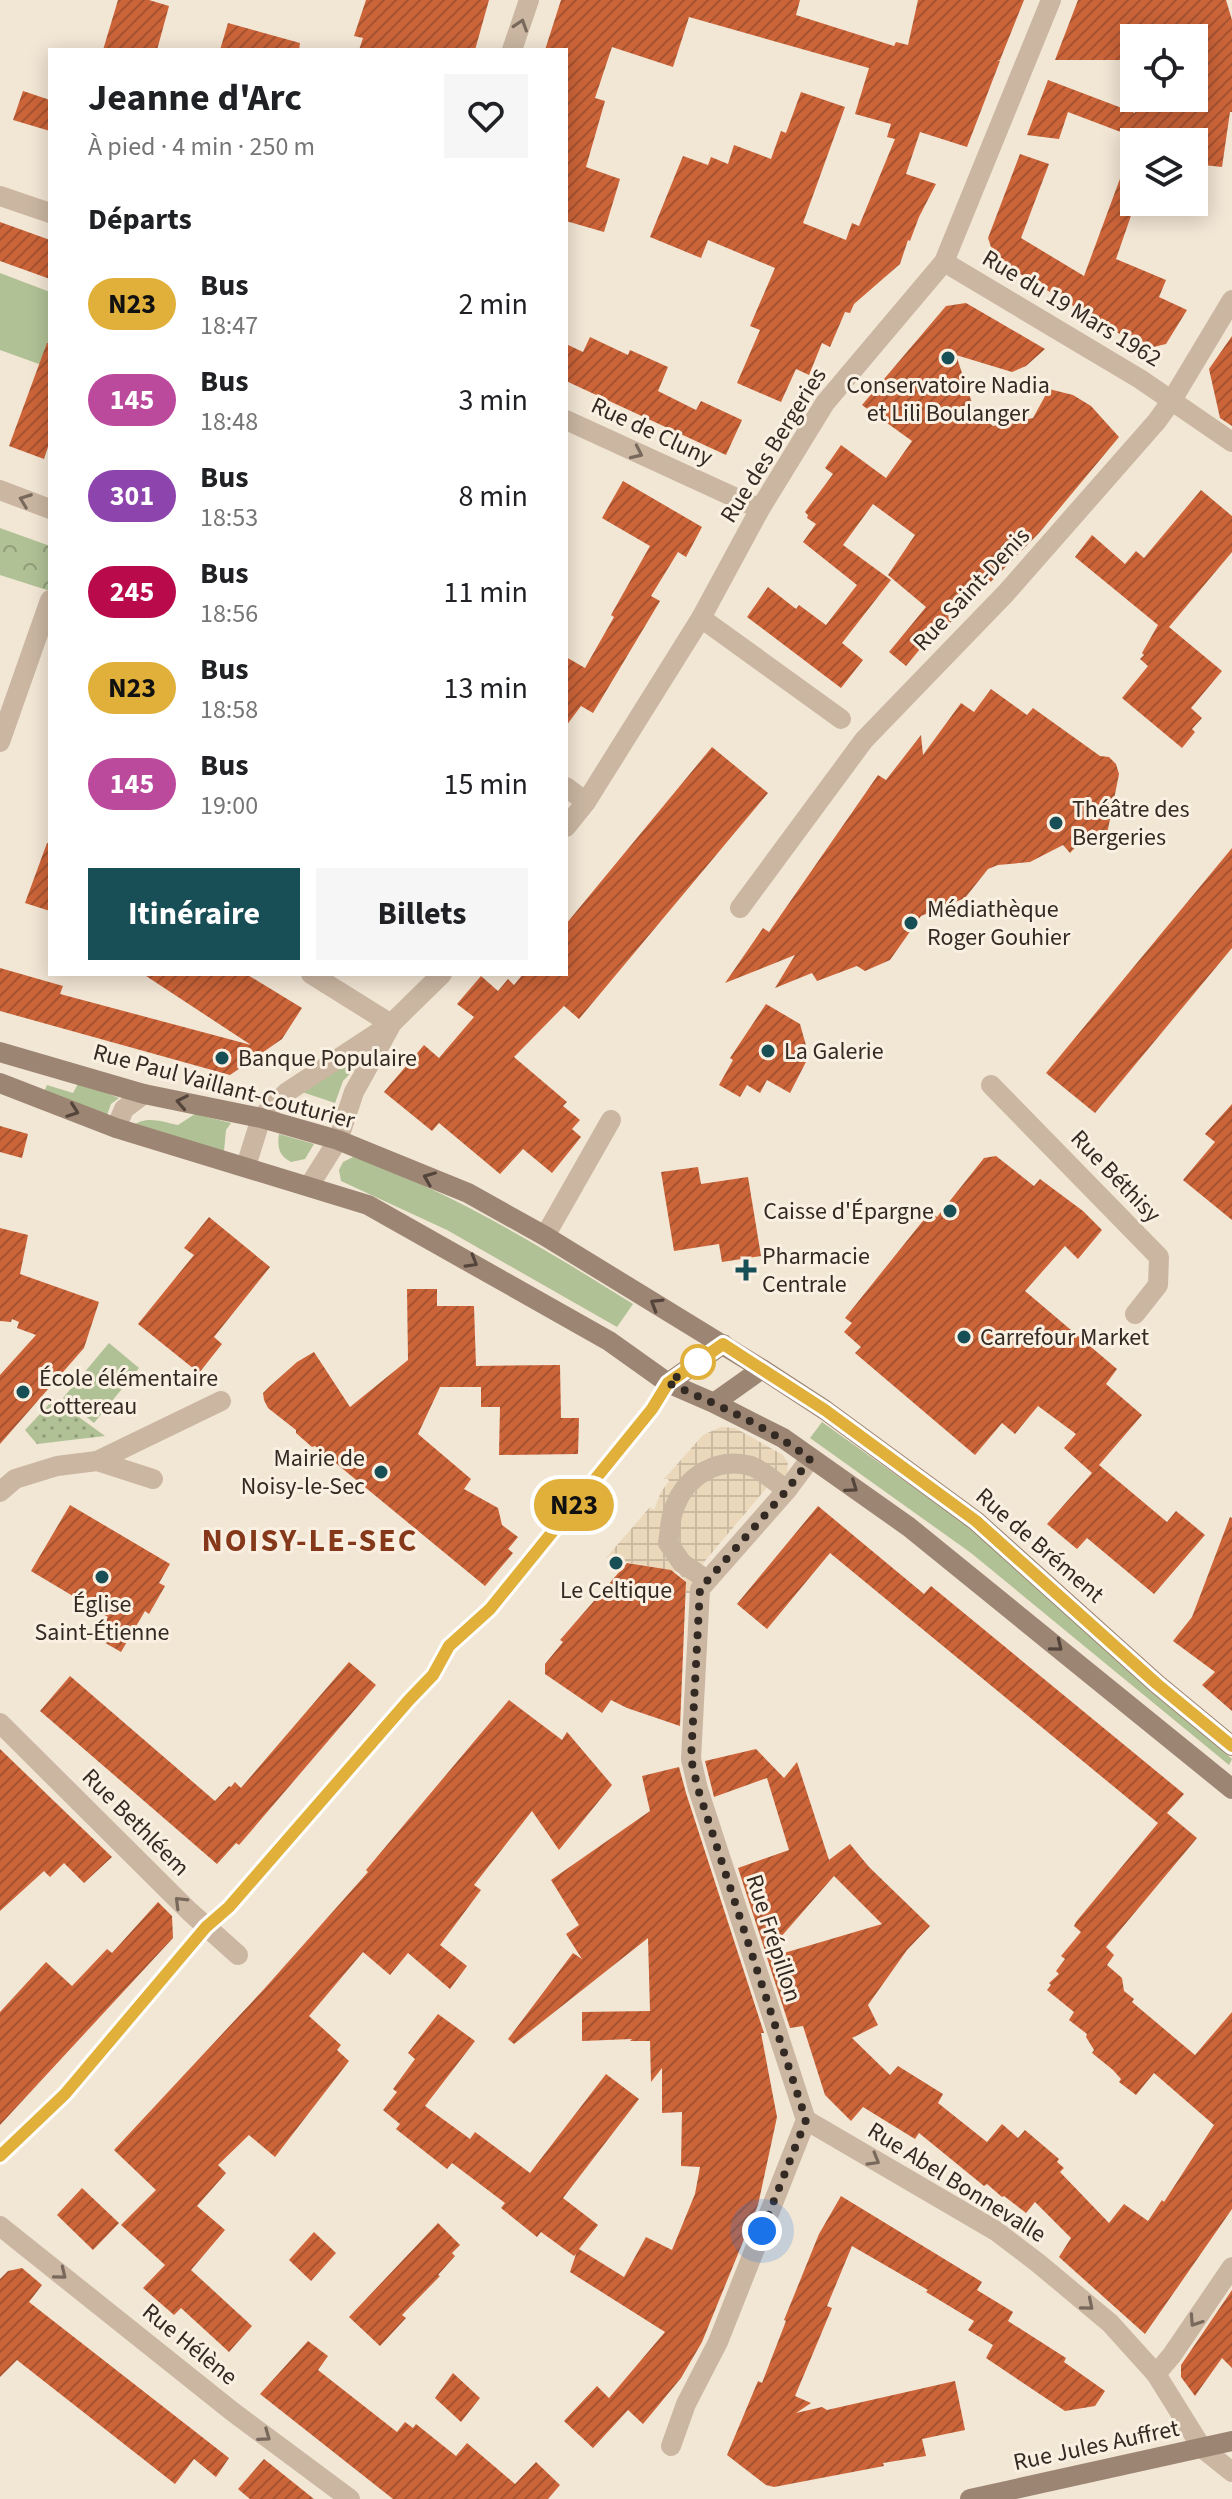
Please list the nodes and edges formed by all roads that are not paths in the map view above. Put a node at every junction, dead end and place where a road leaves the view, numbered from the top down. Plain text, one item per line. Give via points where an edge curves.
1 (529, 0) edge
2 (1051, 0) edge
3 (513, 48) edge
4 (0, 196) edge
5 (48, 212) edge
6 (944, 262) junction
7 (1232, 300) edge
8 (1172, 400) junction
9 (568, 421) edge
10 (1232, 442) edge
11 (0, 490) edge
12 (48, 508) edge
13 (760, 509) junction
14 (48, 606) edge
15 (701, 618) junction
16 (841, 719) dead end
17 (0, 742) edge
18 (568, 788) edge
19 (586, 802) junction
20 (568, 824) edge
21 (740, 908) dead end
22 (314, 976) edge
23 (440, 976) edge
24 (391, 1024) junction
25 (0, 1052) edge
26 (0, 1083) edge
27 (991, 1085) dead end
28 (144, 1094) junction
29 (261, 1118) junction
30 (611, 1120) dead end
31 (116, 1128) junction
32 (338, 1140) junction
33 (246, 1166) junction
34 (309, 1186) junction
35 (545, 1236) junction
36 (1135, 1314) dead end
37 (723, 1344) junction
38 (762, 1369) junction
39 (668, 1383) junction
40 (221, 1401) dead end
41 (714, 1403) junction
42 (810, 1459) junction
43 (97, 1461) junction
44 (153, 1479) dead end
45 (787, 1490) junction
46 (0, 1492) edge
47 (707, 1580) junction
48 (0, 1723) edge
49 (1232, 1746) edge
50 (1232, 1789) edge
51 (238, 1955) dead end
52 (806, 2120) junction
53 (0, 2226) edge
54 (1232, 2267) edge
55 (1156, 2374) junction
56 (1232, 2441) edge
57 (671, 2446) dead end
58 (1202, 2448) junction
59 (1232, 2472) edge
60 (350, 2499) edge
61 (970, 2499) edge

3 -> 1 street
2 - 6 street, Rue des Bergeries
4 - 5 street
6 - 8 street, Rue du 19 Mars 1962
6 - 13 street, Rue des Bergeries via 825,403
7 - 8 street, Rue Saint-Denis
8 - 10 street, Rue du 19 Mars 1962
8 - 21 street, Rue Saint-Denis via 1006,593 864,740
9 -> 13 street, Rue de Cluny
12 -> 11 street
13 - 15 street, Rue des Bergeries
14 - 17 street
15 - 16 street
15 - 19 street, Rue des Bergeries
18 - 19 street
19 - 20 street, Rue des Bergeries
22 - 24 street
23 - 24 street
24 - 29 street via 287,1092
24 - 32 street via 354,1092
25 - 28 main road, Rue Paul Vaillant-Couturier
26 -> 31 main road
27 - 36 street, Rue Béthisy via 1159,1257 1158,1285
29 -> 28 main road, Rue Paul Vaillant-Couturier
28 - 31 street via 124,1109
29 - 32 main road, Rue Paul Vaillant-Couturier
29 - 33 street
30 - 35 street
31 - 33 main road
32 - 34 street
35 -> 32 main road, Rue Paul Vaillant-Couturier via 468,1193
33 - 34 main road
34 -> 39 main road via 368,1205 429,1238 609,1341
37 -> 35 main road, Rue Paul Vaillant-Couturier
37 - 38 main road, Rue de Brément
37 - 39 main road
38 - 41 main road
38 - 49 main road, Rue de Brément via 976,1521
39 - 41 main road
40 - 43 street
41 - 42 main road via 783,1438
42 - 45 street, Rue Frépillon
42 -> 50 main road via 909,1527
43 - 44 street
43 - 46 street via 15,1479
45 - 47 street, Rue Frépillon
45 - 47 street via 753,1467 727,1462 705,1470 686,1486 674,1507 668,1543 682,1563
47 - 52 street, Rue Frépillon via 700,1589 691,1759
51 -> 48 street, Rue Bethléem
52 -> 55 street, Rue Abel Bonnevalle via 996,2231 1110,2323
52 - 57 street
53 -> 60 street, Rue Hélène
54 -> 55 street
55 - 58 street, Rue Abel Bonnevalle
56 - 58 main road, Rue Jules Auffret
58 - 59 street, Rue Abel Bonnevalle
58 - 61 main road, Rue Jules Auffret

